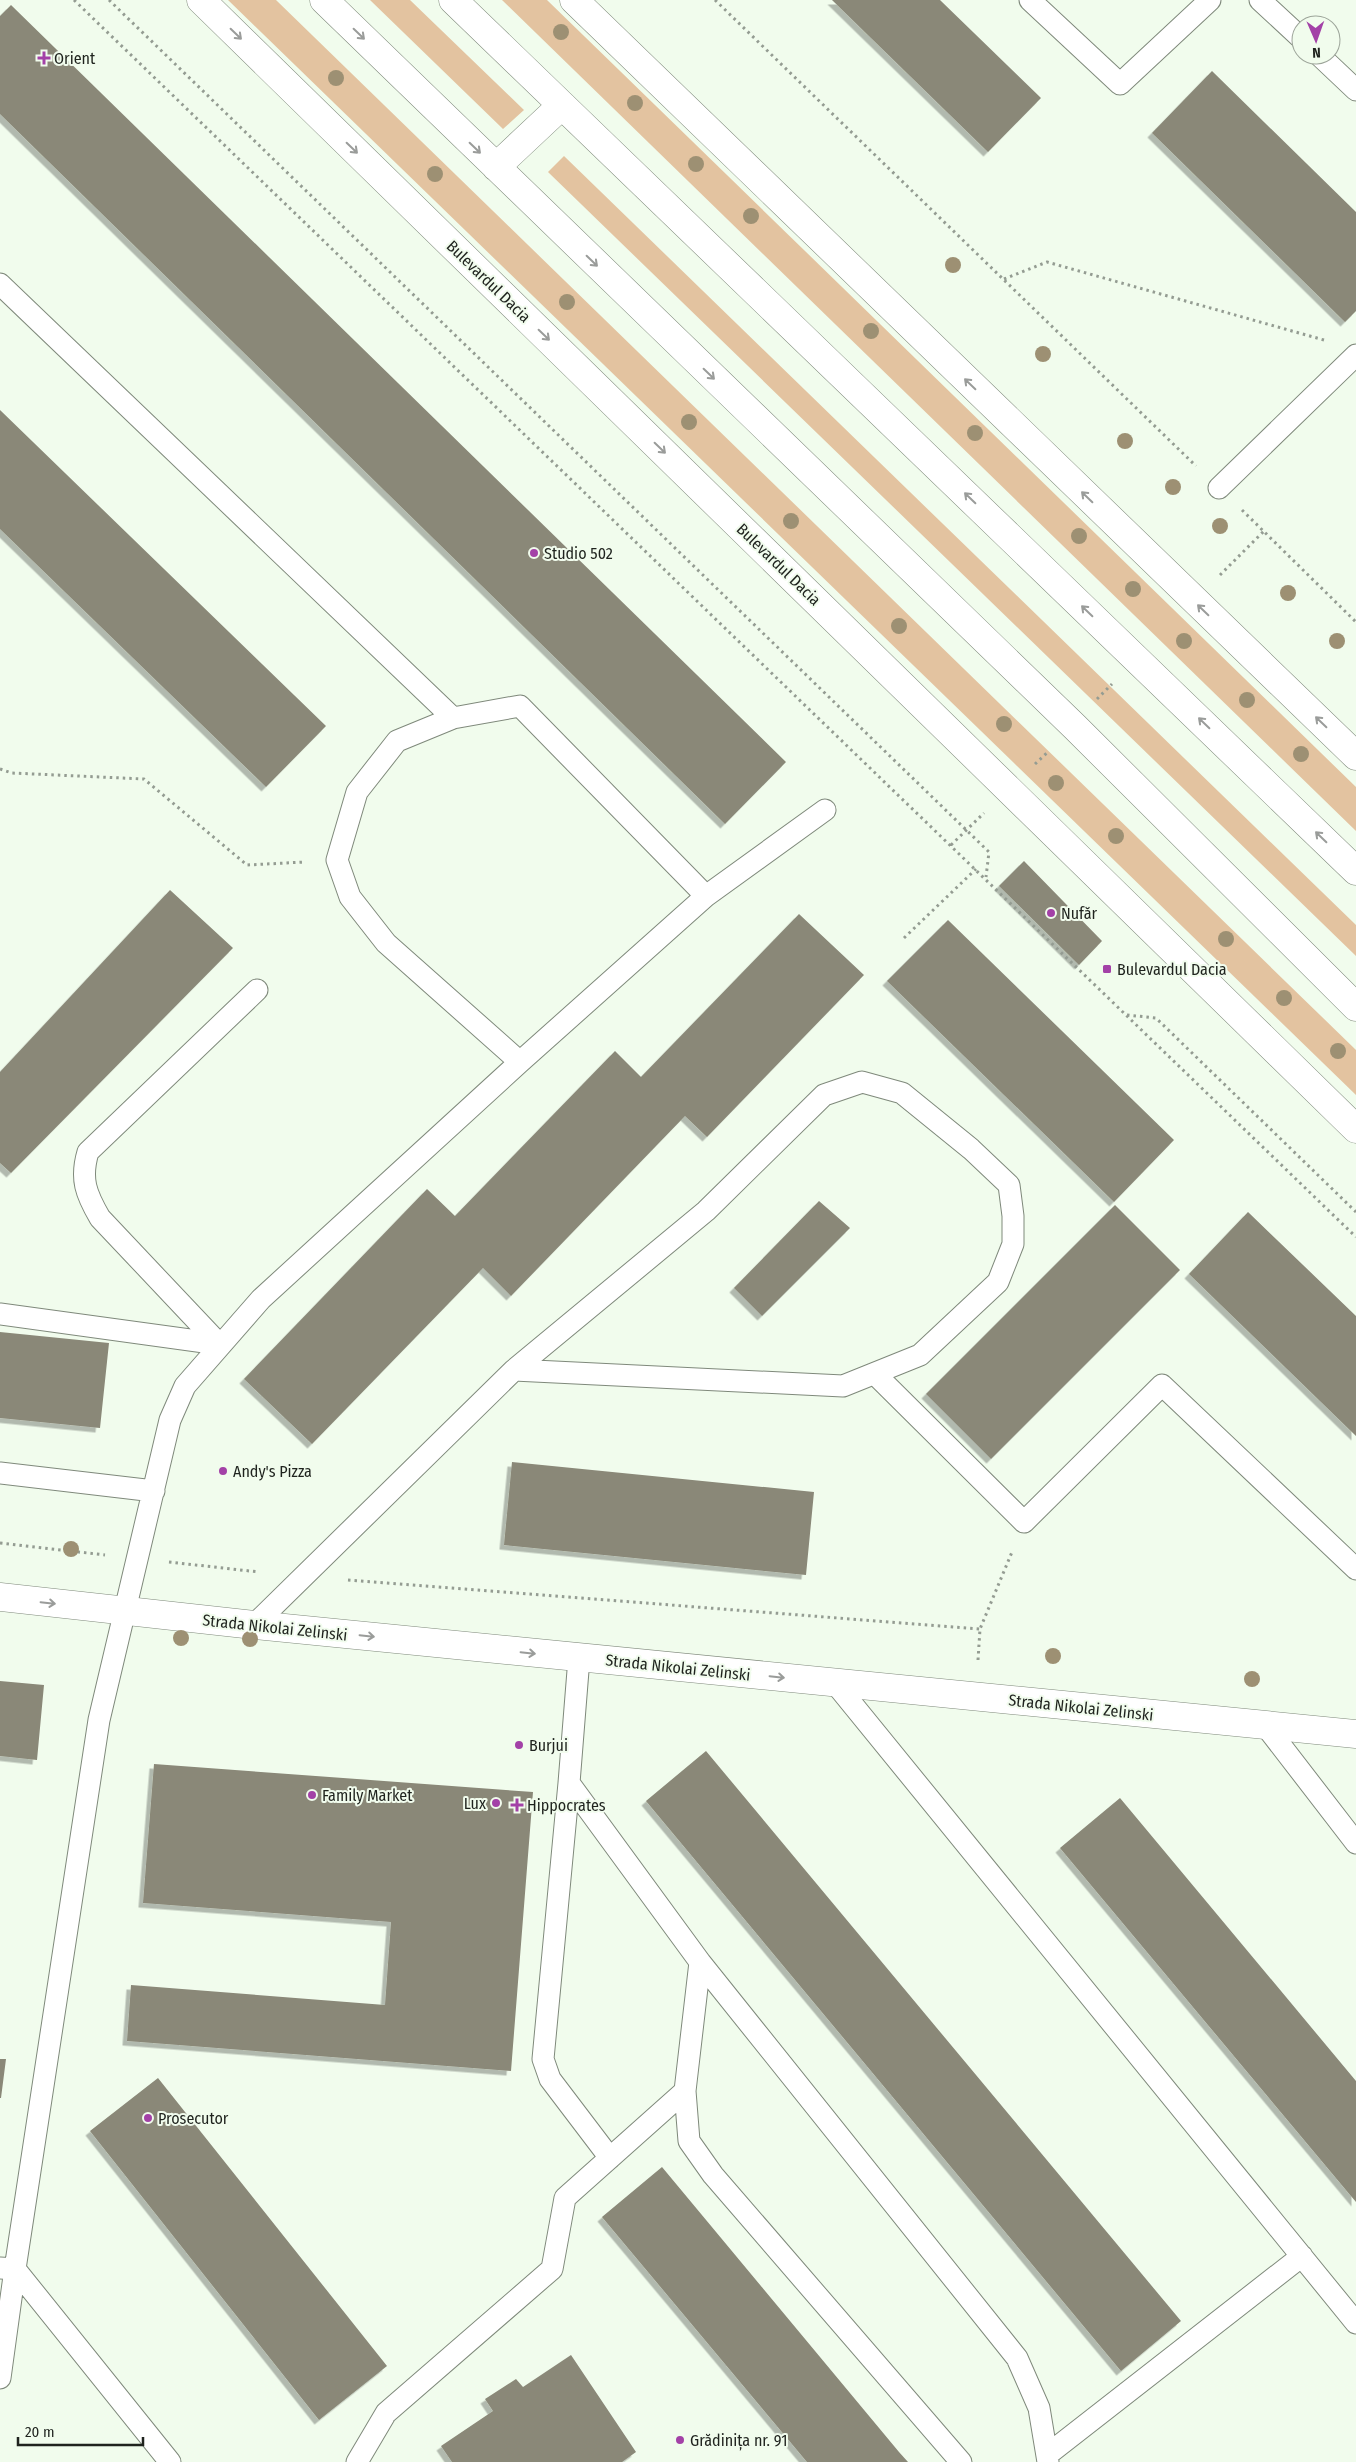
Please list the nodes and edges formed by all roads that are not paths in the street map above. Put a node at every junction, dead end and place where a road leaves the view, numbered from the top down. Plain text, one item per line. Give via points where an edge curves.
1 (201, 0) edge
2 (324, 0) edge
3 (452, 0) edge
4 (574, 0) edge
5 (1030, 0) edge
6 (1260, 0) edge
7 (1208, 1) edge
8 (1291, 29) edge
9 (1329, 65) edge
10 (1356, 90) edge
11 (561, 106) junction
12 (496, 167) junction
13 (0, 284) edge
14 (1356, 355) edge
15 (1219, 488) road end
16 (453, 718) junction
17 (1356, 756) edge
18 (825, 810) dead end
19 (1356, 870) edge
20 (706, 896) junction
21 (257, 990) dead end
22 (1356, 1007) edge
23 (520, 1062) junction
24 (1356, 1129) edge
25 (0, 1314) edge
26 (219, 1344) junction
27 (514, 1370) junction
28 (875, 1374) junction
29 (0, 1473) edge
30 (154, 1491) junction
31 (1356, 1569) edge
32 (0, 1597) edge
33 (124, 1611) junction
34 (254, 1625) junction
35 (579, 1658) junction
36 (835, 1683) junction
37 (1265, 1725) junction
38 (1356, 1734) edge
39 (569, 1783) junction
40 (1356, 1843) edge
41 (700, 1962) junction
42 (685, 2091) junction
43 (610, 2158) junction
44 (1302, 2256) junction
45 (8, 2268) edge
46 (1356, 2323) edge
47 (0, 2378) edge
48 (1047, 2459) edge
49 (170, 2462) edge
50 (357, 2462) edge
51 (961, 2462) edge

1 -> 24 main road, Bulevardul Dacia
2 -> 12 main road
3 - 11 main road
17 -> 4 main road
5 - 7 lane via 1120,84
6 - 8 lane
9 - 10 lane
11 - 12 main road
19 -> 11 main road
12 -> 22 main road via 1074,727
13 - 16 lane
14 - 15 lane
16 - 20 lane via 520,706
16 - 23 lane via 397,740 357,792 337,860 350,897 386,943
18 - 20 lane
20 - 23 lane
21 - 26 lane via 88,1152 82,1171 90,1201 100,1218
23 - 26 lane via 261,1299
25 - 26 lane
26 - 30 lane via 185,1386 170,1420
27 - 28 lane via 843,1386
27 - 28 lane via 706,1211 824,1095 862,1082 902,1094 971,1149 1009,1185 1014,1216 1013,1244 998,1282 920,1355
27 - 34 lane
28 - 31 lane via 1024,1522 1162,1384
29 - 30 lane
30 - 33 lane
32 -> 33 main road, Strada Nikolai Zelinski
33 - 34 main road, Strada Nikolai Zelinski
33 - 45 lane via 98,1720
34 -> 35 main road, Strada Nikolai Zelinski
35 -> 36 main road, Strada Nikolai Zelinski
35 - 39 lane
36 - 37 main road, Strada Nikolai Zelinski
36 - 44 lane
37 - 38 main road, Strada Nikolai Zelinski
37 - 40 lane
39 - 41 lane
39 - 43 lane via 543,2059 550,2079
41 - 42 lane
41 - 48 lane via 1017,2358 1039,2408
42 - 43 lane
42 - 51 lane via 689,2141 713,2175
43 - 50 lane via 565,2198 552,2269 386,2413
44 - 46 lane
44 - 48 lane
45 - 47 lane
45 - 49 lane

